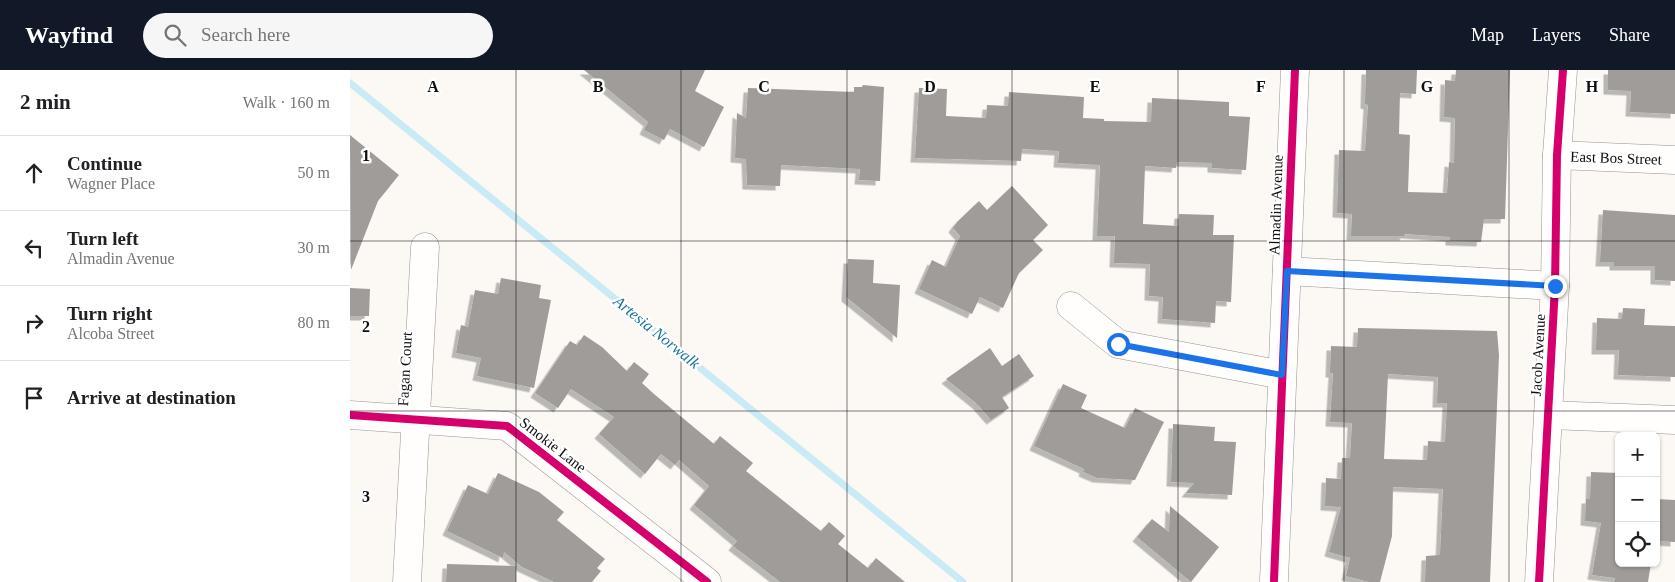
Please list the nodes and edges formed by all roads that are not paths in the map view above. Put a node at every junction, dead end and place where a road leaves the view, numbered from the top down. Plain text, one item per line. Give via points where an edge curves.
1 (1295, 70) edge
2 (1563, 70) edge
3 (1557, 155) junction
4 (1675, 160) edge
5 (425, 247) dead end
6 (1287, 271) junction
7 (1555, 286) junction
8 (1070, 306) dead end
9 (1282, 375) junction
10 (350, 415) edge
11 (1549, 415) junction
12 (417, 418) junction
13 (1675, 420) edge
14 (1274, 580) dead end
15 (407, 582) edge
16 (706, 582) edge
17 (1540, 582) edge

1 - 6 street, Almadin Avenue
2 - 3 street, Jacob Avenue
3 - 4 street, East Bos Street
3 - 7 street, Jacob Avenue
5 - 12 street, Fagan Court
6 - 7 street
6 - 9 street, Almadin Avenue
7 - 11 street, Jacob Avenue
8 - 9 street via 1118,344
9 - 14 street, Almadin Avenue
10 - 12 street, Smokie Lane
11 - 13 street
11 - 17 street, Jacob Avenue
12 - 15 street, Fagan Court
12 - 16 street, Smokie Lane via 507,426

